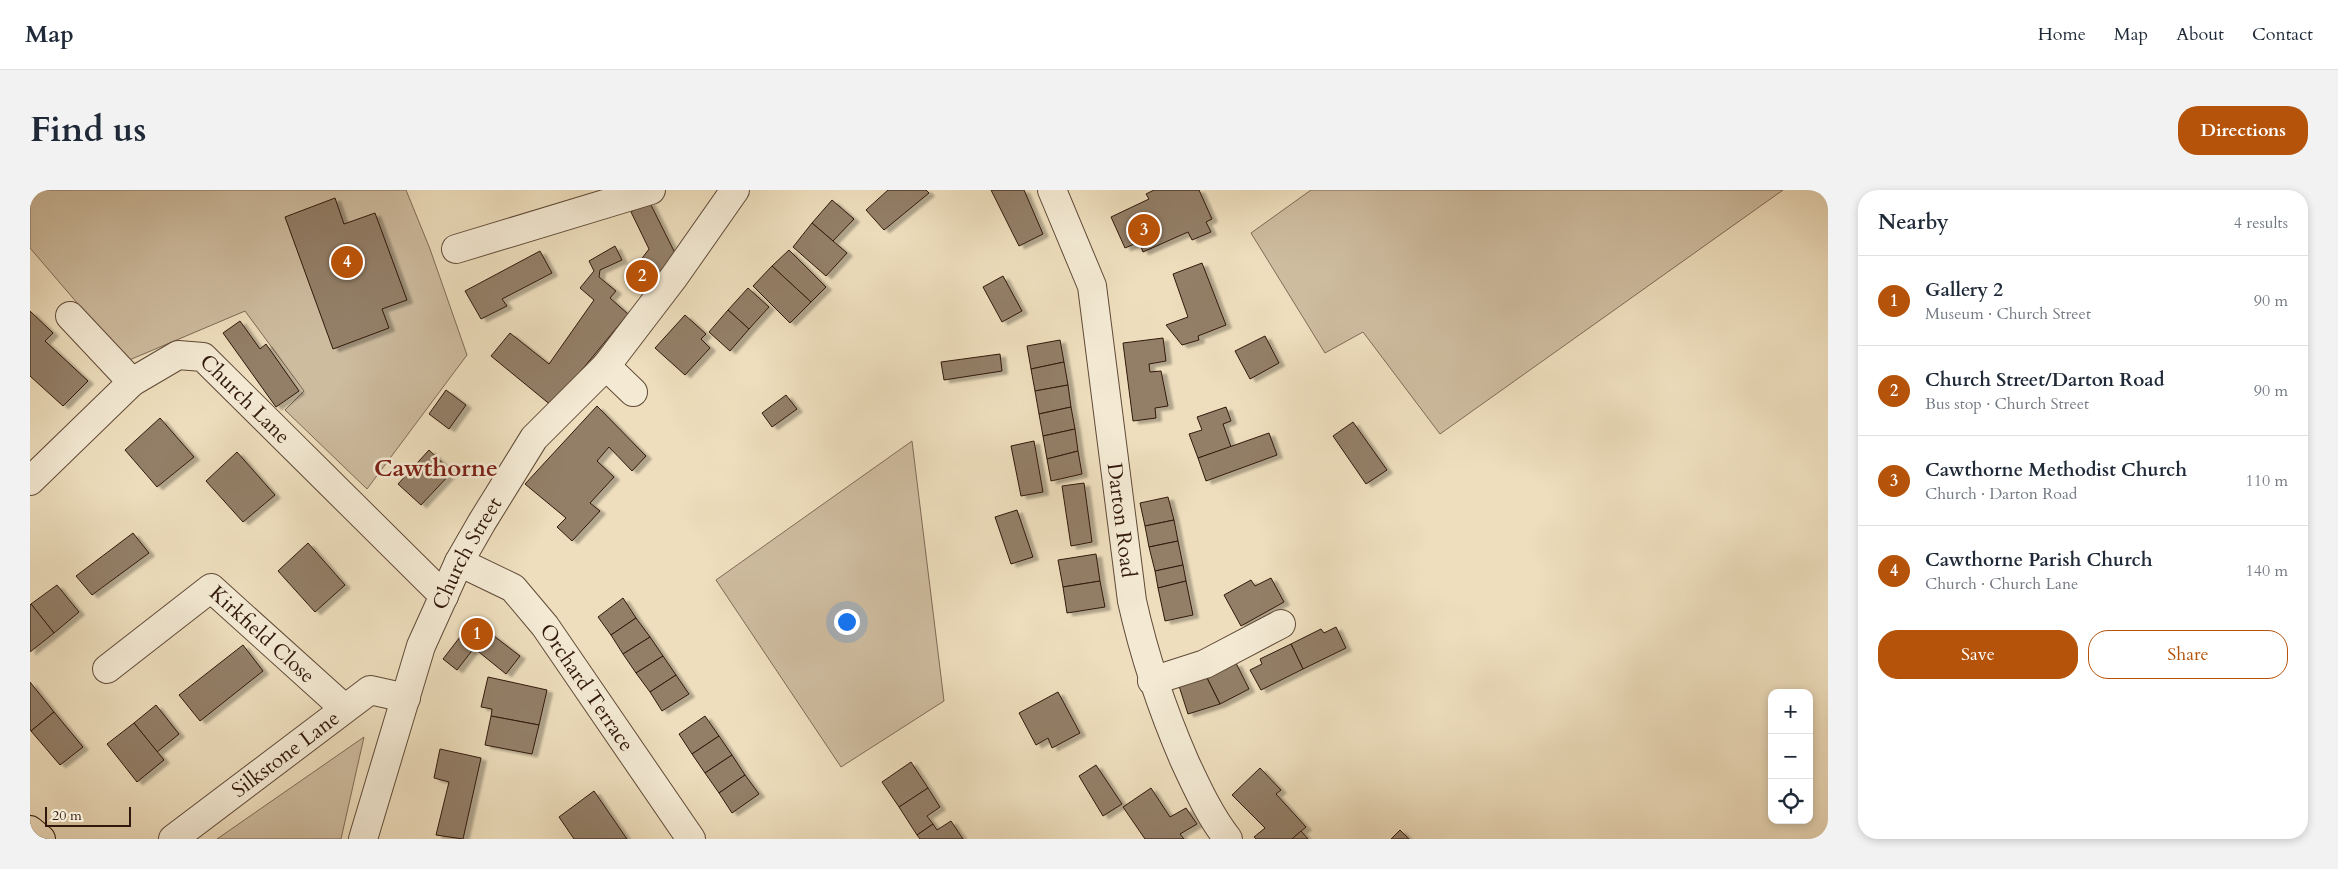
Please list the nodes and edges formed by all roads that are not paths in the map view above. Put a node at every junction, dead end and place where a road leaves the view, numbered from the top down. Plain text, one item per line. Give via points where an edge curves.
1 (652, 190) edge
2 (735, 190) edge
3 (1052, 190) edge
4 (456, 249) dead end
5 (70, 316) dead end
6 (606, 366) junction
7 (132, 382) junction
8 (633, 392) dead end
9 (30, 481) edge
10 (459, 562) junction
11 (444, 596) junction
12 (1281, 624) dead end
13 (108, 669) dead end
14 (1152, 681) junction
15 (406, 698) junction
16 (344, 708) junction
17 (30, 830) edge
18 (41, 839) edge
19 (173, 839) edge
20 (363, 839) edge
21 (691, 839) edge
22 (1228, 839) edge

1 - 4 street
2 - 6 street, Church Street
3 - 14 street, Darton Road via 1092,286 1132,601
5 - 7 street
6 - 8 street
6 - 10 street, Church Street via 534,438
7 - 9 street, Church Lane
7 - 11 street, Church Lane via 178,355 203,357
10 - 11 street, Church Street
10 - 21 street, Orchard Terrace via 513,588 545,626
11 - 15 street, Church Street via 421,646
12 - 14 street via 1205,664
13 - 16 street, Kirkfield Close via 211,588
14 - 22 street, Darton Road via 1197,789
15 - 16 street, Silkstone Lane via 370,690
15 - 20 street, Church Street
16 - 19 street, Silkstone Lane
17 - 18 main road

